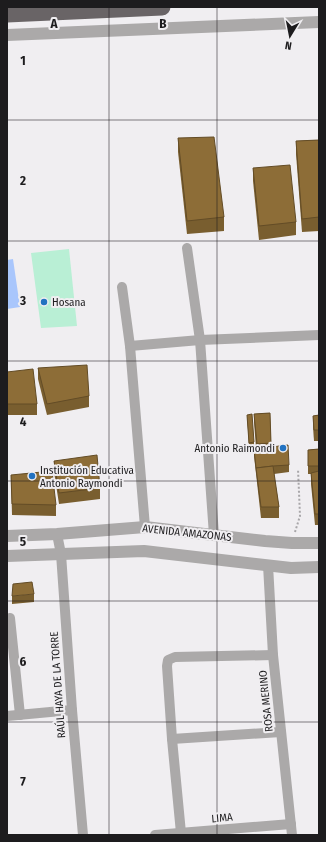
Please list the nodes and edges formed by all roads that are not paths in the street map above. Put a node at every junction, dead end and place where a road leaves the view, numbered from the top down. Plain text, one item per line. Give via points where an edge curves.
1 (162, 7) edge
2 (7, 14) edge
3 (319, 22) edge
4 (7, 35) edge
5 (187, 248) dead end
6 (122, 287) dead end
7 (319, 334) edge
8 (200, 340) junction
9 (130, 346) junction
10 (145, 527) junction
11 (57, 534) junction
12 (214, 535) junction
13 (7, 536) edge
14 (319, 543) edge
15 (61, 554) junction
16 (7, 556) edge
17 (268, 565) junction
18 (319, 567) edge
19 (10, 618) dead end
20 (273, 655) junction
21 (72, 710) junction
22 (20, 715) junction
23 (7, 716) edge
24 (281, 732) junction
25 (172, 739) junction
26 (291, 824) junction
27 (181, 833) junction
28 (208, 833) edge
29 (83, 835) edge
30 (155, 835) edge
31 (292, 835) edge

1 - 2 highway
3 - 4 street
5 - 8 street
6 - 9 street
7 - 8 street
8 - 9 street
8 - 12 street
9 - 10 street
10 - 11 street, AVENIDA AMAZONAS
10 - 12 street, AVENIDA AMAZONAS
11 - 13 street, AVENIDA AMAZONAS
11 - 15 street, RAÚL HAYA DE LA TORRE
12 - 14 street, AVENIDA AMAZONAS via 265,541
15 - 16 street, AVENIDA AMAZONAS
15 - 17 street, AVENIDA AMAZONAS via 144,551
15 - 21 street, RAÚL HAYA DE LA TORRE
17 - 18 street, AVENIDA AMAZONAS via 291,568
17 - 20 street, ROSA MERINO
19 - 22 street
20 - 24 street, ROSA MERINO
20 - 25 street via 175,657 168,660
21 - 22 street
21 - 29 street, RAÚL HAYA DE LA TORRE
22 - 23 street
24 - 25 street
24 - 26 street, ROSA MERINO
25 - 27 street
26 - 28 street, LIMA
26 - 31 street, ROSA MERINO
27 - 28 street, LIMA
27 - 30 street, LIMA

